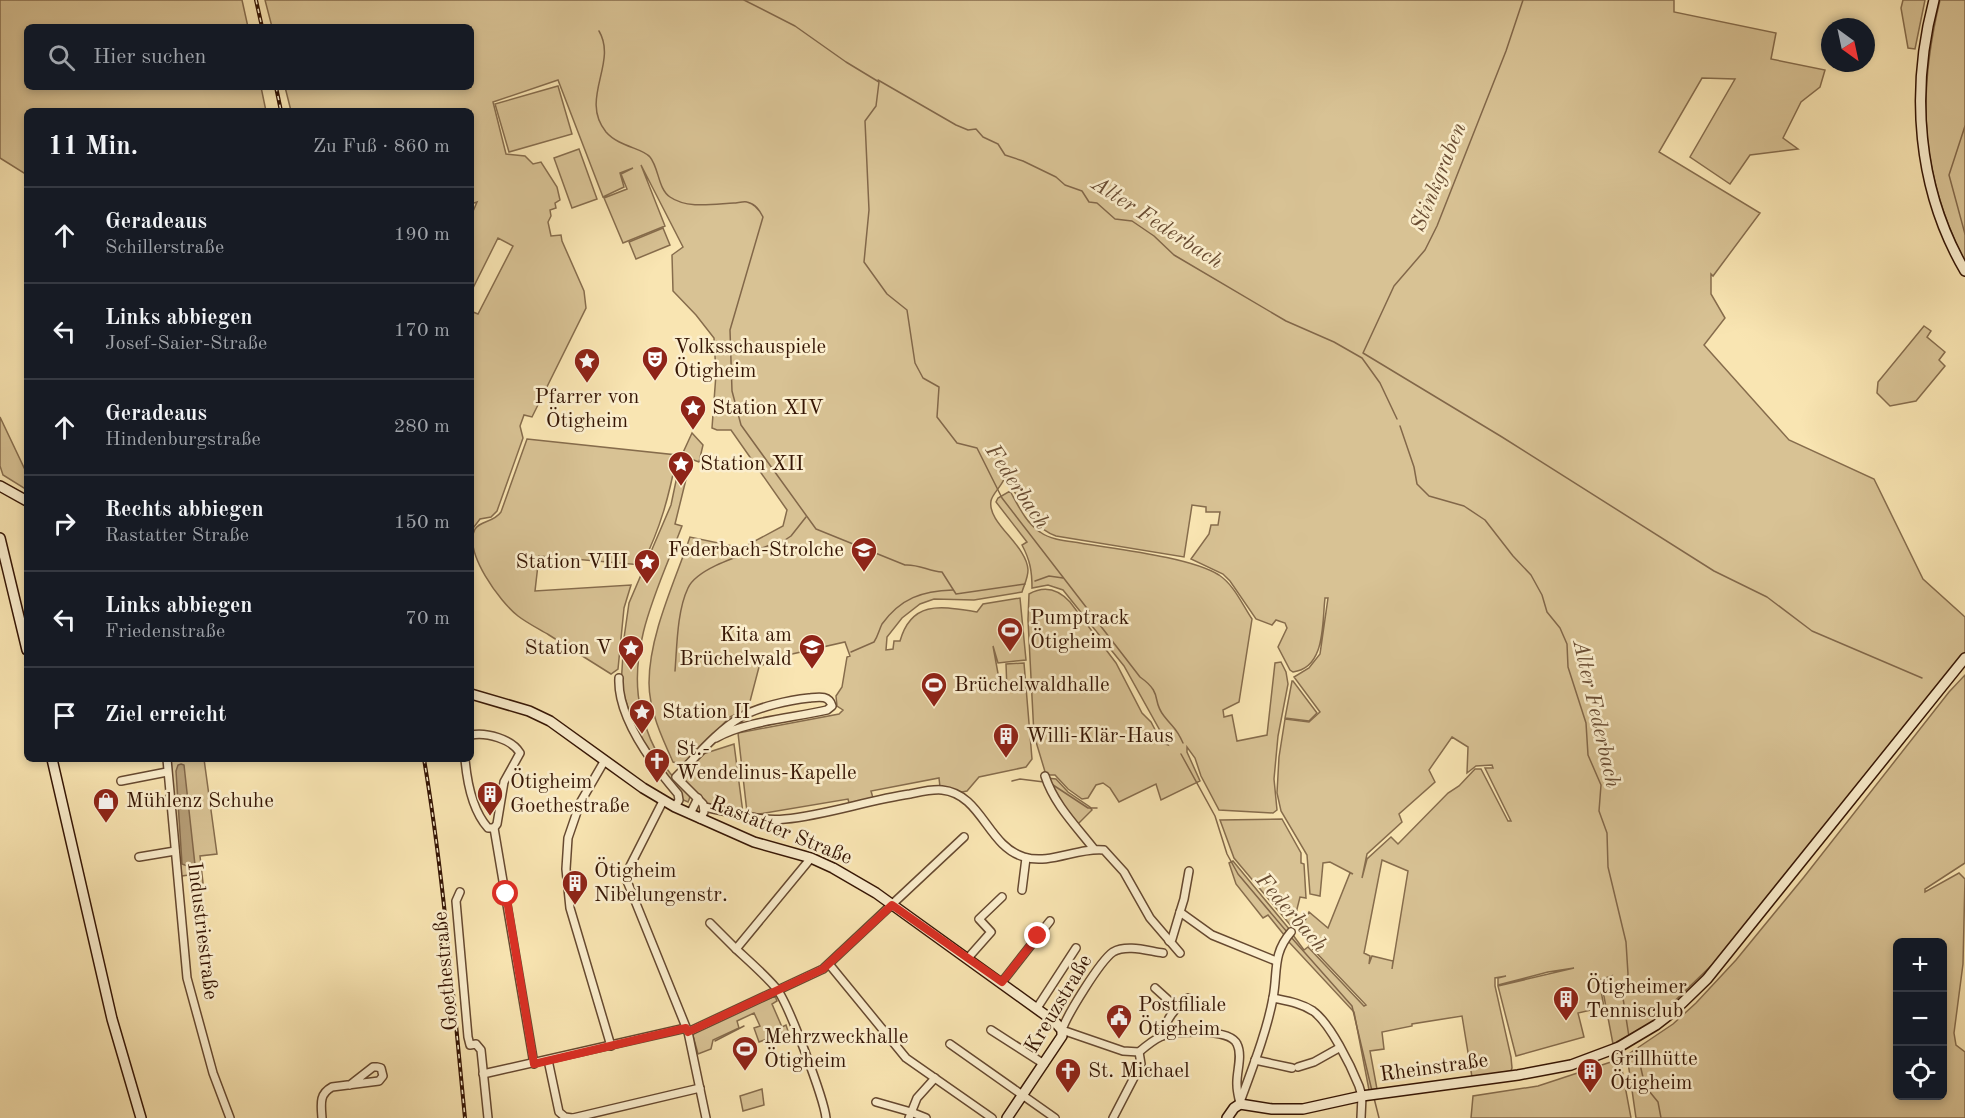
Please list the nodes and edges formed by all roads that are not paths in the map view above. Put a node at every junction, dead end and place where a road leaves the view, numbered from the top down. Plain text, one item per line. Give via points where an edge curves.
1 (1934, 0) edge
2 (1965, 271) edge
3 (0, 486) edge
4 (24, 499) edge
5 (0, 538) edge
6 (24, 638) edge
7 (1965, 658) edge
8 (619, 678) dead end
9 (474, 695) edge
10 (474, 735) edge
11 (716, 738) junction
12 (605, 760) junction
13 (53, 762) edge
14 (167, 762) edge
15 (466, 762) edge
16 (167, 772) junction
17 (1045, 776) dead end
18 (121, 781) dead end
19 (698, 798) junction
20 (663, 801) junction
21 (675, 807) junction
22 (704, 807) junction
23 (690, 814) junction
24 (700, 819) junction
25 (494, 828) junction
26 (964, 837) dead end
27 (1094, 849) junction
28 (175, 850) junction
29 (139, 857) dead end
30 (811, 858) junction
31 (1026, 858) junction
32 (1189, 871) dead end
33 (1022, 890) dead end
34 (460, 892) dead end
35 (1002, 897) dead end
36 (892, 905) junction
37 (1180, 912) junction
38 (1050, 921) dead end
39 (710, 923) dead end
40 (1288, 935) dead end
41 (1169, 941) junction
42 (736, 948) junction
43 (1076, 948) dead end
44 (1163, 953) dead end
45 (1180, 953) dead end
46 (968, 958) junction
47 (1276, 961) junction
48 (829, 964) junction
49 (1002, 982) junction
50 (1155, 988) dead end
51 (778, 990) junction
52 (1188, 998) dead end
53 (1273, 998) junction
54 (1176, 1007) junction
55 (1037, 1008) junction
56 (687, 1030) junction
57 (991, 1030) dead end
58 (1062, 1030) junction
59 (1162, 1036) junction
60 (950, 1044) dead end
61 (611, 1046) junction
62 (1339, 1048) junction
63 (1139, 1052) junction
64 (548, 1060) junction
65 (1255, 1060) junction
66 (534, 1064) junction
67 (1044, 1064) junction
68 (483, 1074) junction
69 (935, 1078) junction
70 (350, 1085) dead end
71 (700, 1088) junction
72 (1370, 1095) junction
73 (1023, 1096) junction
74 (876, 1102) dead end
75 (1240, 1104) junction
76 (910, 1115) edge
77 (141, 1118) edge
78 (230, 1118) edge
79 (322, 1118) edge
80 (488, 1118) edge
81 (572, 1118) edge
82 (706, 1118) edge
83 (826, 1118) edge
84 (927, 1118) edge
85 (992, 1118) edge
86 (1007, 1118) edge
87 (1055, 1118) edge
88 (1113, 1118) edge
89 (1227, 1118) edge
90 (1235, 1118) edge
91 (1361, 1118) edge

1 - 2 street via 1921,70 1923,143 1939,215
3 - 4 street
5 - 6 street
7 - 72 street, Rheinstraße via 1707,979 1656,1025 1594,1058 1543,1072
8 - 21 street via 621,697 643,748 678,794
9 - 12 street, Rastatter Straße via 538,715
10 - 25 street via 509,742 520,753 504,782
11 - 11 street via 745,726 827,710 832,703 822,697 743,715
11 - 19 street via 676,777
12 - 20 street, Rastatter Straße
12 - 61 street via 580,803 568,838 566,869 570,908
13 - 77 street via 112,1018
14 - 16 street, Industriestraße
15 - 25 street via 475,806 488,828
16 - 18 street
16 - 28 street, Industriestraße
17 - 27 street via 1061,808
19 - 22 street
19 - 23 street
20 - 21 street, Rastatter Straße
20 - 56 street via 627,881
21 - 23 street, Rastatter Straße
22 - 24 street
22 - 31 street via 761,819 784,819 940,790 954,793 970,805 1000,843
23 - 24 street, Rastatter Straße
24 - 30 street, Rastatter Straße via 754,842
25 - 66 street
26 - 36 street
27 - 31 street
27 - 41 street via 1104,850 1124,872 1150,918
28 - 29 street, Industriestraße
28 - 78 street, Industriestraße via 187,978 213,1073
30 - 36 street, Rastatter Straße
30 - 42 street
31 - 33 street
32 - 37 street
34 - 68 street, Goethestraße via 456,901 468,1036 470,1045 476,1044 481,1050
35 - 46 street via 979,919 991,932
36 - 46 street, Rastatter Straße
36 - 48 street
37 - 41 street
37 - 47 street via 1212,935
38 - 49 street
39 - 42 street
40 - 47 street
41 - 45 street
42 - 51 street
43 - 55 street
44 - 58 street, Kreuzstraße via 1130,948 1114,952 1103,962
46 - 49 street, Rastatter Straße
47 - 53 street
48 - 51 street
48 - 69 street via 906,1058
49 - 55 street, Rastatter Straße
50 - 54 street
51 - 56 street
51 - 83 street
52 - 54 street
53 - 62 street via 1311,1010 1327,1026
53 - 65 street
54 - 59 street
55 - 58 street, Rastatter Straße
56 - 61 street
56 - 71 street
57 - 67 street
58 - 63 street via 1123,1051
58 - 67 street, Kreuzstraße
59 - 63 street
59 - 75 street via 1211,1032 1234,1040 1239,1050
60 - 73 street
61 - 64 street
62 - 65 street via 1295,1067
62 - 72 street
63 - 88 street via 1141,1064
64 - 66 street
64 - 81 street via 559,1112
65 - 75 street
66 - 68 street
67 - 73 street, Kreuzstraße
68 - 80 street
69 - 76 street via 917,1098
69 - 85 street
70 - 79 street via 326,1091 322,1096
71 - 81 street
71 - 82 street
72 - 75 street, Rheinstraße via 1303,1109
72 - 91 street
73 - 86 street, Kreuzstraße
73 - 87 street
74 - 76 street
75 - 89 street
75 - 90 street
76 - 84 street

